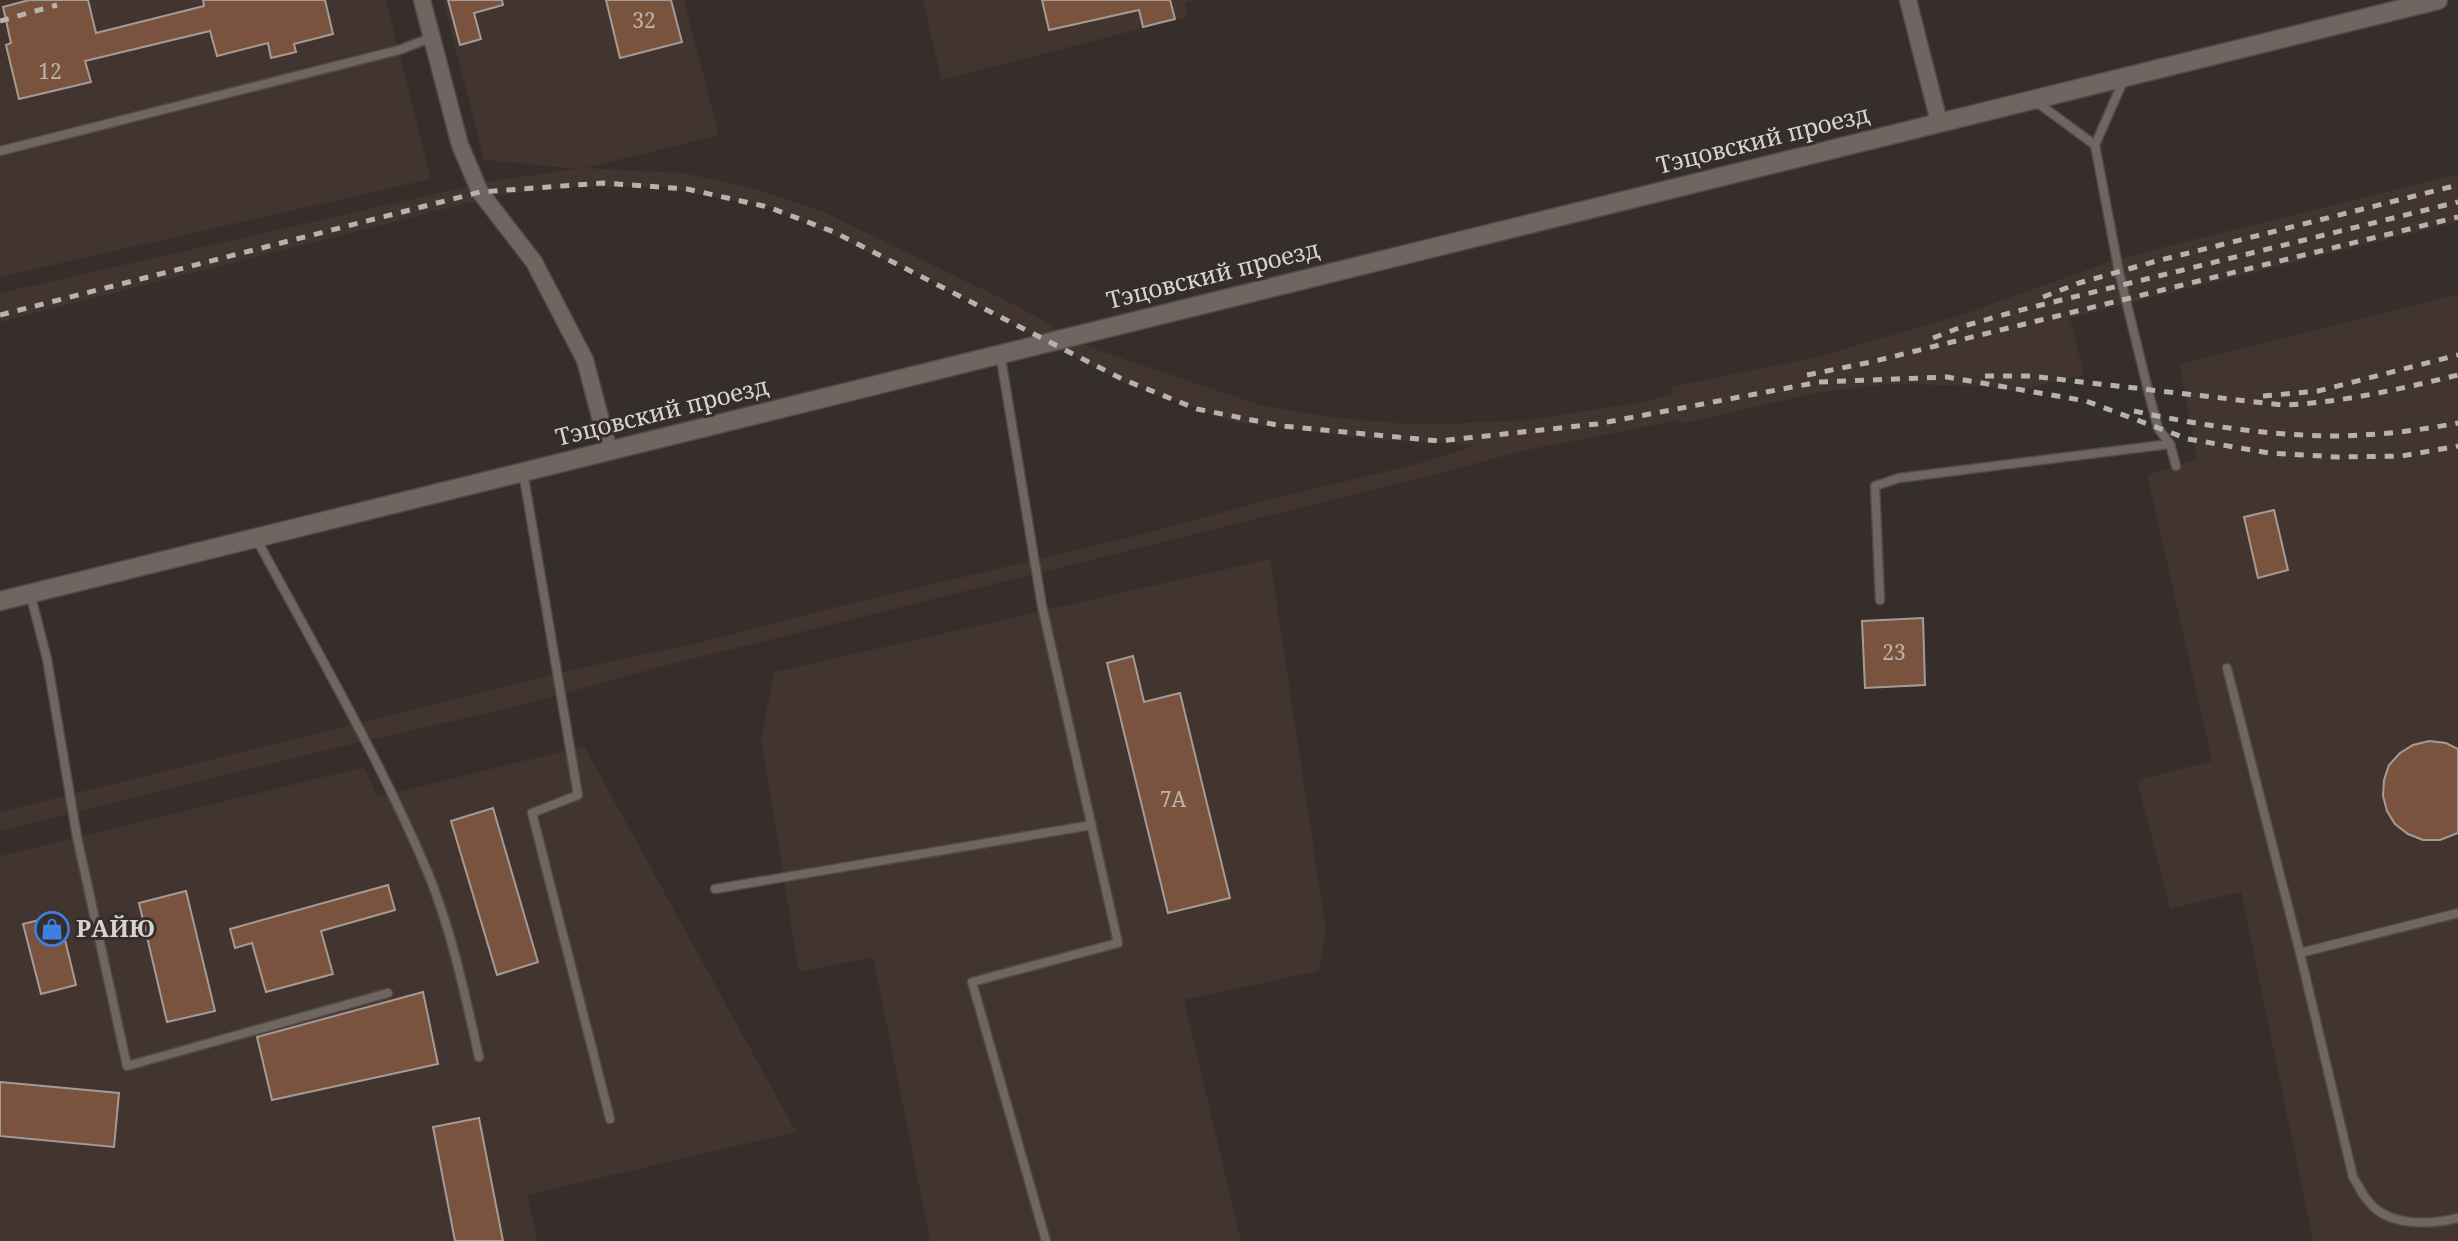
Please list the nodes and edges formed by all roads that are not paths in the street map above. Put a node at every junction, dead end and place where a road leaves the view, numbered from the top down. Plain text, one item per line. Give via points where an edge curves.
1 (422, 0) edge
2 (1908, 0) edge
3 (2438, 0) edge
4 (433, 37) junction
5 (2125, 76) junction
6 (2032, 99) junction
7 (1939, 122) junction
8 (2095, 145) junction
9 (0, 151) edge
10 (1000, 353) junction
11 (2170, 444) junction
12 (609, 451) junction
13 (2176, 466) dead end
14 (523, 472) junction
15 (256, 538) junction
16 (30, 593) junction
17 (1880, 600) dead end
18 (0, 601) edge
19 (2227, 668) dead end
20 (1092, 825) junction
21 (715, 889) dead end
22 (2458, 913) edge
23 (2300, 953) junction
24 (388, 993) dead end
25 (479, 1057) dead end
26 (610, 1119) dead end
27 (2458, 1218) edge
28 (1046, 1241) edge

1 - 4 street
2 - 7 street
3 - 5 street, Тэцовский проезд
4 - 9 lane via 399,50
4 - 12 street via 460,145 480,192 534,262 585,360
5 - 6 street, Тэцовский проезд
5 - 8 lane
6 - 7 street, Тэцовский проезд
6 - 8 lane
7 - 10 street, Тэцовский проезд
8 - 11 lane via 2145,377 2158,428
10 - 12 street, Тэцовский проезд
10 - 20 lane via 1042,606
11 - 13 lane
11 - 17 lane via 1899,478 1875,486
12 - 14 street, Тэцовский проезд
14 - 15 street, Тэцовский проезд
14 - 26 lane via 578,795 531,813
15 - 16 street, Тэцовский проезд
15 - 25 lane via 376,761 428,875 455,951
16 - 18 street, Тэцовский проезд
16 - 24 lane via 47,659 76,837 127,1066
19 - 23 lane
20 - 21 lane
20 - 28 lane via 1118,943 972,982
22 - 23 lane
23 - 27 lane via 2353,1177 2370,1204 2396,1220 2437,1224

